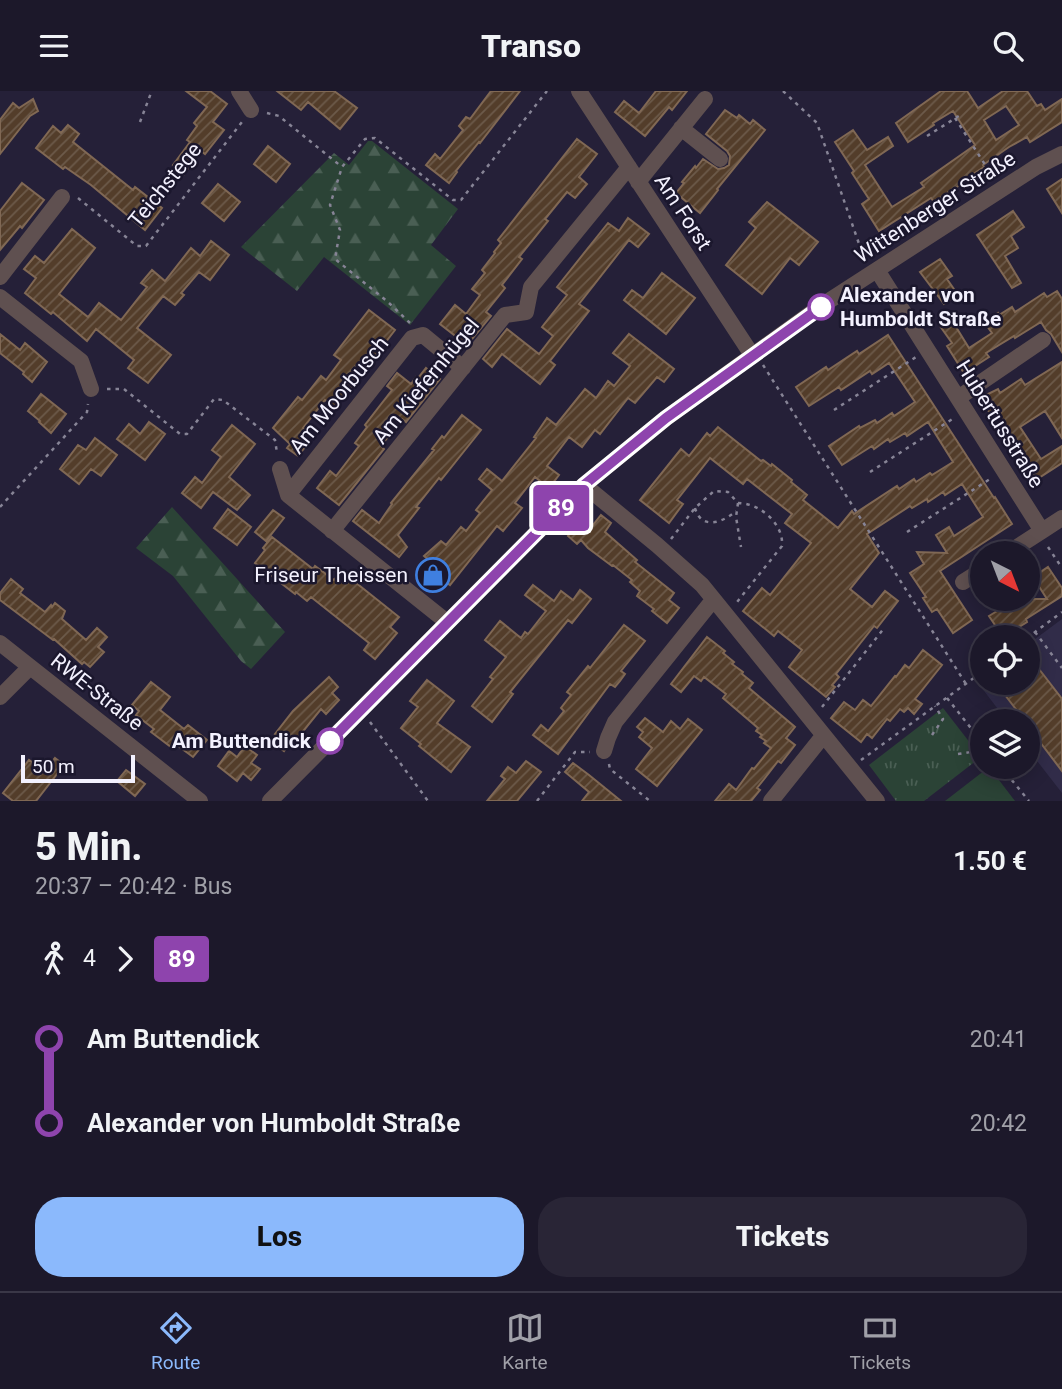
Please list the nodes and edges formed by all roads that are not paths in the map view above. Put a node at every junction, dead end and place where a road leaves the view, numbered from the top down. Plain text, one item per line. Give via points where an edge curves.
1 (239, 91) edge
2 (579, 91) edge
3 (705, 99) dead end
4 (251, 110) road end
5 (681, 128) junction
6 (1062, 154) edge
7 (720, 159) dead end
8 (629, 167) junction
9 (638, 181) junction
10 (62, 197) road end
11 (873, 272) junction
12 (0, 277) edge
13 (0, 297) edge
14 (1043, 340) dead end
15 (753, 354) junction
16 (463, 368) junction
17 (91, 389) road end
18 (962, 404) junction
19 (280, 469) road end
20 (584, 485) junction
21 (288, 495) junction
22 (1062, 518) edge
23 (332, 531) junction
24 (1042, 531) junction
25 (1027, 541) edge
26 (970, 578) edge
27 (963, 582) dead end
28 (713, 600) junction
29 (447, 622) junction
30 (0, 643) edge
31 (30, 667) junction
32 (0, 697) edge
33 (823, 736) junction
34 (604, 751) road end
35 (200, 801) edge
36 (270, 801) edge
37 (771, 801) edge
38 (877, 801) edge

1 - 4 street
2 - 8 street, Am Forst
3 - 5 street
5 - 7 street
5 - 9 street
6 - 11 street, Wittenberger Straße
8 - 9 street, Am Forst
8 - 16 street, Am Kiefernhügel via 531,287 526,312 505,314
9 - 15 street, Am Forst
10 - 12 street
11 - 15 street, Wittenberger Straße
11 - 18 street, Hubertusstraße
13 - 17 street via 81,361
14 - 18 street
15 - 20 street, Wittenberger Straße
16 - 21 street, Am Moorbusch via 423,335 412,338
16 - 23 street, Am Kiefernhügel
18 - 24 street, Hubertusstraße
19 - 21 street
20 - 28 street via 663,550
20 - 29 street, Wittenberger Straße
21 - 23 street
22 - 24 street
23 - 29 street
24 - 25 street
26 - 27 street
28 - 33 street
28 - 34 street via 615,722
29 - 36 street, Wittenberger Straße
30 - 31 street, RWE-Straße
31 - 32 street
31 - 35 street, RWE-Straße
33 - 37 street
33 - 38 street

